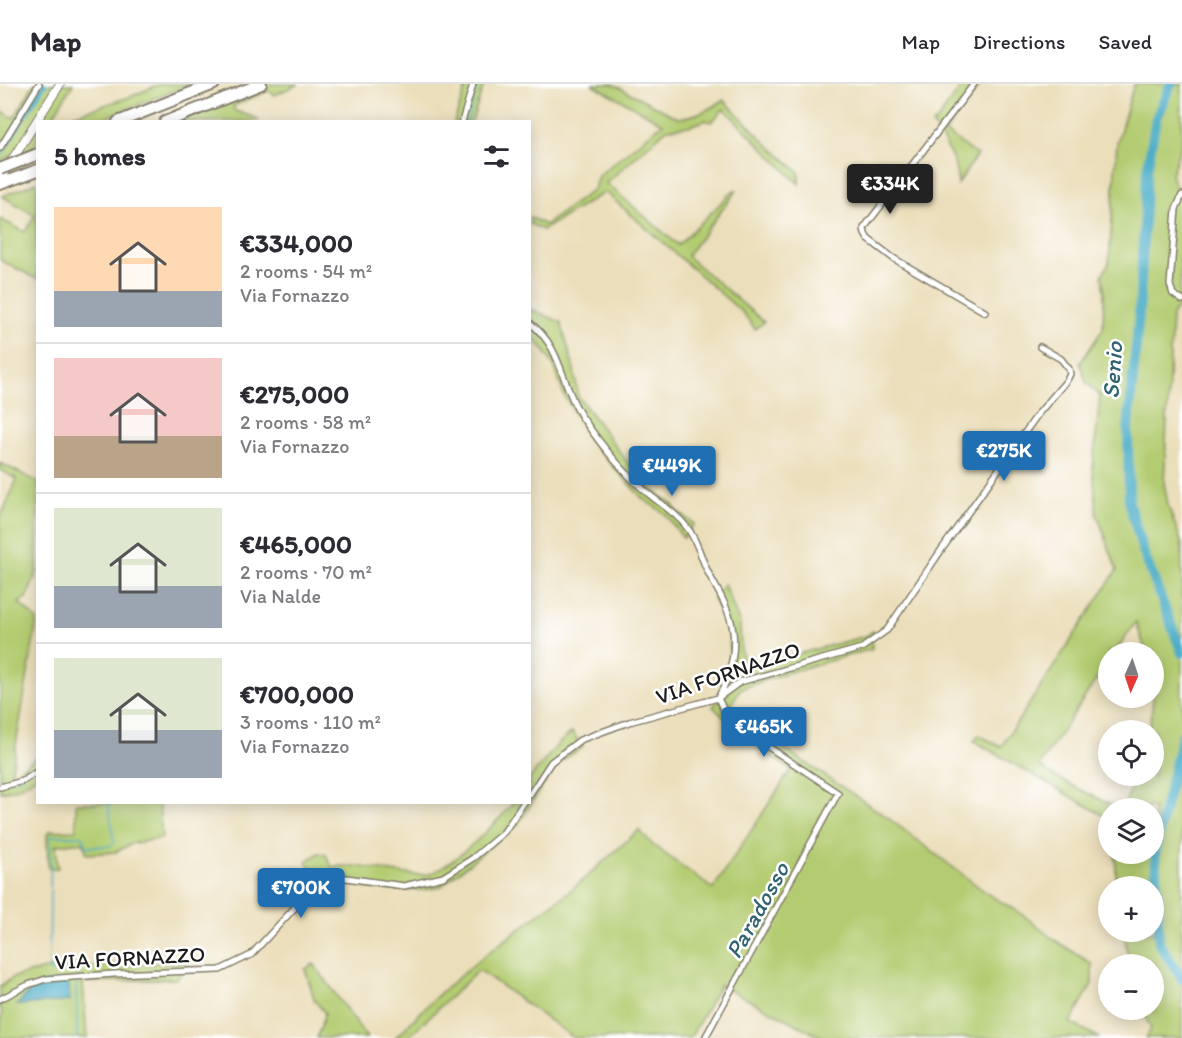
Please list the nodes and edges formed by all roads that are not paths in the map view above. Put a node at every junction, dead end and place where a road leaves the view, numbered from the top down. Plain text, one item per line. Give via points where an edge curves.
1 (39, 84) edge
2 (60, 84) edge
3 (214, 84) edge
4 (261, 84) edge
5 (473, 84) edge
6 (974, 84) edge
7 (37, 120) edge
8 (123, 120) edge
9 (170, 120) edge
10 (463, 120) edge
11 (36, 122) edge
12 (0, 148) edge
13 (36, 155) edge
14 (0, 169) edge
15 (36, 171) edge
16 (0, 179) edge
17 (0, 184) edge
18 (1182, 195) edge
19 (1182, 300) edge
20 (985, 312) dead end
21 (531, 324) edge
22 (1040, 347) dead end
23 (718, 698) junction
24 (36, 772) edge
25 (0, 786) edge
26 (531, 792) edge
27 (523, 804) edge
28 (0, 999) edge
29 (705, 1038) edge

1 - 12 street
2 - 7 main road
3 - 8 highway
4 - 9 highway
5 - 10 street
6 - 20 street via 864,228 864,234 893,258
11 - 16 main road
13 - 14 highway, bridge
15 - 17 highway
18 - 19 street via 1176,209 1170,285 1173,294
21 - 23 street via 555,354 580,415 593,432 632,478 691,533 732,625 734,652
22 - 23 street, VIA FORNAZZO via 1066,364 1070,369 1067,380 1038,414 887,630 862,648 740,682
23 - 26 street, VIA FORNAZZO via 580,740 551,762
23 - 29 street via 724,711 764,744 838,793
24 - 25 street via 23,781
27 - 28 street, VIA FORNAZZO via 504,832 443,878 404,886 339,877 311,890 251,955 220,970 46,979

